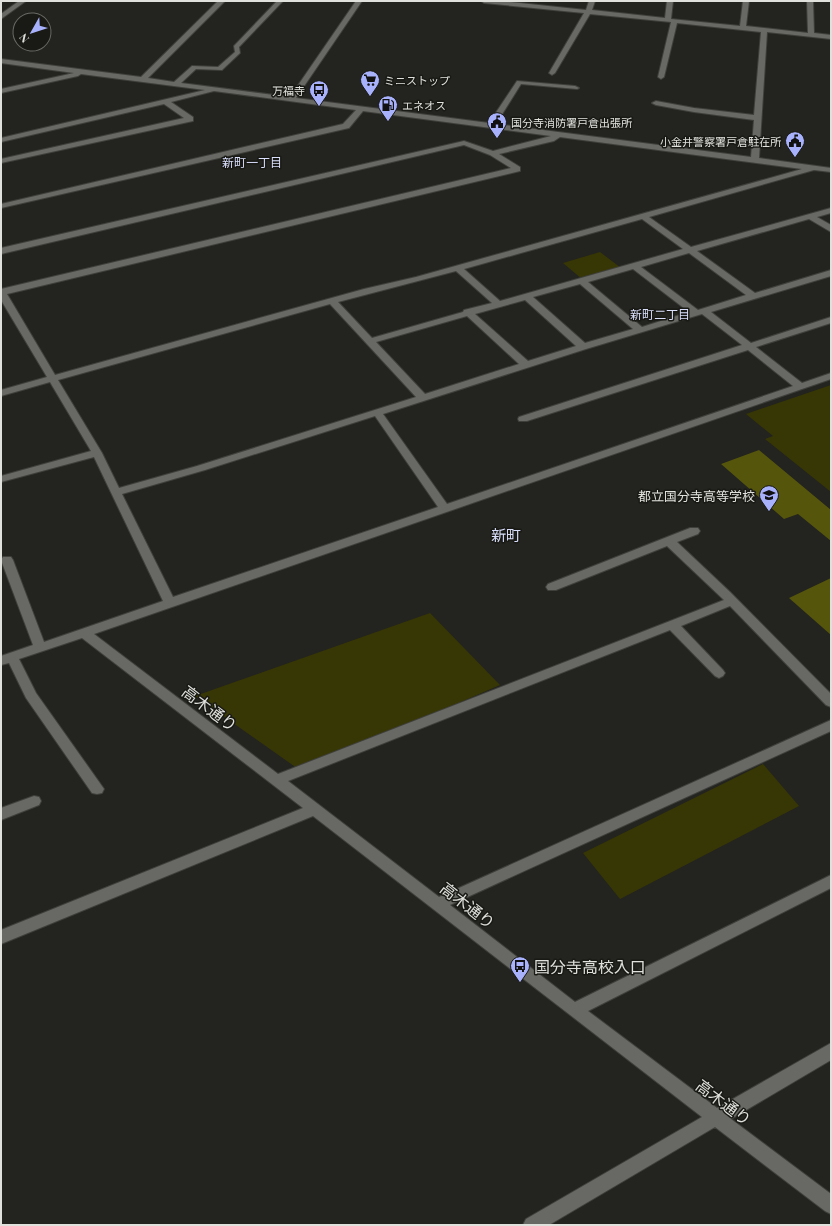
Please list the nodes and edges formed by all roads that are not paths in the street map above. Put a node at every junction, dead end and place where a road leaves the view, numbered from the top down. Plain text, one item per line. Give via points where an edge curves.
1 (23, 1) edge
2 (222, 1) edge
3 (280, 1) edge
4 (359, 1) edge
5 (485, 1) edge
6 (592, 1) edge
7 (670, 1) edge
8 (746, 1) edge
9 (810, 1) edge
10 (520, 3) edge
11 (588, 12) junction
12 (1, 17) edge
13 (671, 20) junction
14 (743, 28) junction
15 (764, 30) junction
16 (811, 35) junction
17 (831, 37) edge
18 (1, 61) edge
19 (26, 64) junction
20 (1, 69) edge
21 (86, 72) junction
22 (552, 73) dead end
23 (661, 77) dead end
24 (142, 80) junction
25 (175, 84) junction
26 (576, 88) dead end
27 (215, 89) junction
28 (1, 91) edge
29 (292, 99) junction
30 (165, 102) junction
31 (656, 103) dead end
32 (361, 108) junction
33 (758, 118) junction
34 (491, 125) junction
35 (559, 134) junction
36 (1, 140) edge
37 (493, 153) junction
38 (3, 159) edge
39 (755, 160) junction
40 (813, 168) junction
41 (831, 170) edge
42 (1, 206) edge
43 (831, 210) edge
44 (642, 215) junction
45 (810, 216) junction
46 (831, 229) edge
47 (690, 250) junction
48 (1, 251) edge
49 (635, 266) junction
50 (458, 268) junction
51 (831, 273) edge
52 (581, 282) junction
53 (1, 293) edge
54 (526, 296) junction
55 (754, 296) junction
56 (332, 301) junction
57 (498, 304) junction
58 (467, 312) junction
59 (700, 312) junction
60 (831, 320) edge
61 (640, 330) junction
62 (370, 341) junction
63 (584, 347) junction
64 (749, 347) junction
65 (527, 366) junction
66 (831, 376) edge
67 (53, 379) junction
68 (800, 386) junction
69 (1, 393) edge
70 (423, 398) junction
71 (378, 413) junction
72 (523, 418) dead end
73 (97, 453) junction
74 (1, 478) edge
75 (116, 492) junction
76 (444, 508) junction
77 (694, 531) dead end
78 (670, 541) junction
79 (7, 560) dead end
80 (552, 588) dead end
81 (732, 601) junction
82 (170, 603) junction
83 (672, 624) junction
84 (83, 632) junction
85 (40, 647) junction
86 (6, 659) edge
87 (719, 673) dead end
88 (831, 702) edge
89 (831, 725) edge
90 (276, 780) junction
91 (97, 789) dead end
92 (34, 801) dead end
93 (315, 809) junction
94 (1, 814) edge
95 (831, 881) edge
96 (438, 904) junction
97 (1, 937) edge
98 (574, 1010) junction
99 (831, 1051) edge
100 (714, 1118) junction
101 (831, 1205) edge
102 (532, 1225) edge

1 - 12 street
2 - 24 street
3 - 25 street via 236,47 238,52 220,69 194,67
4 - 29 street
5 - 10 street
6 - 11 street
7 - 13 street
8 - 14 street
9 - 16 street
10 - 11 street
11 - 13 street
11 - 22 street
13 - 14 street
13 - 23 street
14 - 15 street
15 - 16 street
15 - 33 street
16 - 17 street
18 - 19 street
19 - 20 street
19 - 21 street
21 - 24 street
21 - 28 street
24 - 25 street
25 - 27 street
26 - 34 street via 519,82
27 - 29 street
27 - 30 street
29 - 32 street
30 - 36 street
30 - 38 street via 190,119
31 - 33 street
32 - 34 street
32 - 42 street via 346,126
33 - 39 street
34 - 35 street
35 - 37 street via 551,139
35 - 39 street
37 - 48 street via 464,143
37 - 53 street via 517,169
39 - 40 street
40 - 41 street
40 - 44 street
43 - 45 street
44 - 47 street
44 - 50 street
45 - 46 street
45 - 47 street
47 - 49 street
47 - 55 street
49 - 52 street
49 - 59 street
50 - 56 street
50 - 57 street
51 - 55 street
52 - 54 street
52 - 61 street
53 - 67 street
54 - 57 street
54 - 63 street
55 - 59 street
56 - 62 street
56 - 67 street
57 - 58 street
58 - 62 street
58 - 65 street
59 - 61 street
59 - 64 street
60 - 64 street
61 - 63 street
62 - 70 street
63 - 65 street
64 - 68 street
64 - 72 street
65 - 70 street
66 - 68 street
67 - 69 street
67 - 73 street
68 - 76 street
70 - 71 street
71 - 75 street
71 - 76 street
73 - 74 street
73 - 75 street
75 - 82 street
76 - 82 street
77 - 78 street
78 - 80 street
78 - 81 street
79 - 85 street
81 - 83 street
81 - 88 street
82 - 84 street
83 - 87 street
83 - 90 street
84 - 85 street
84 - 90 street, 高木通り
85 - 86 street
86 - 91 street
89 - 96 street
90 - 93 street, 高木通り
92 - 94 street
93 - 96 street, 高木通り
93 - 97 street
95 - 98 street
96 - 98 street, 高木通り
98 - 100 street, 高木通り
99 - 100 street
100 - 101 street, 高木通り
100 - 102 street

